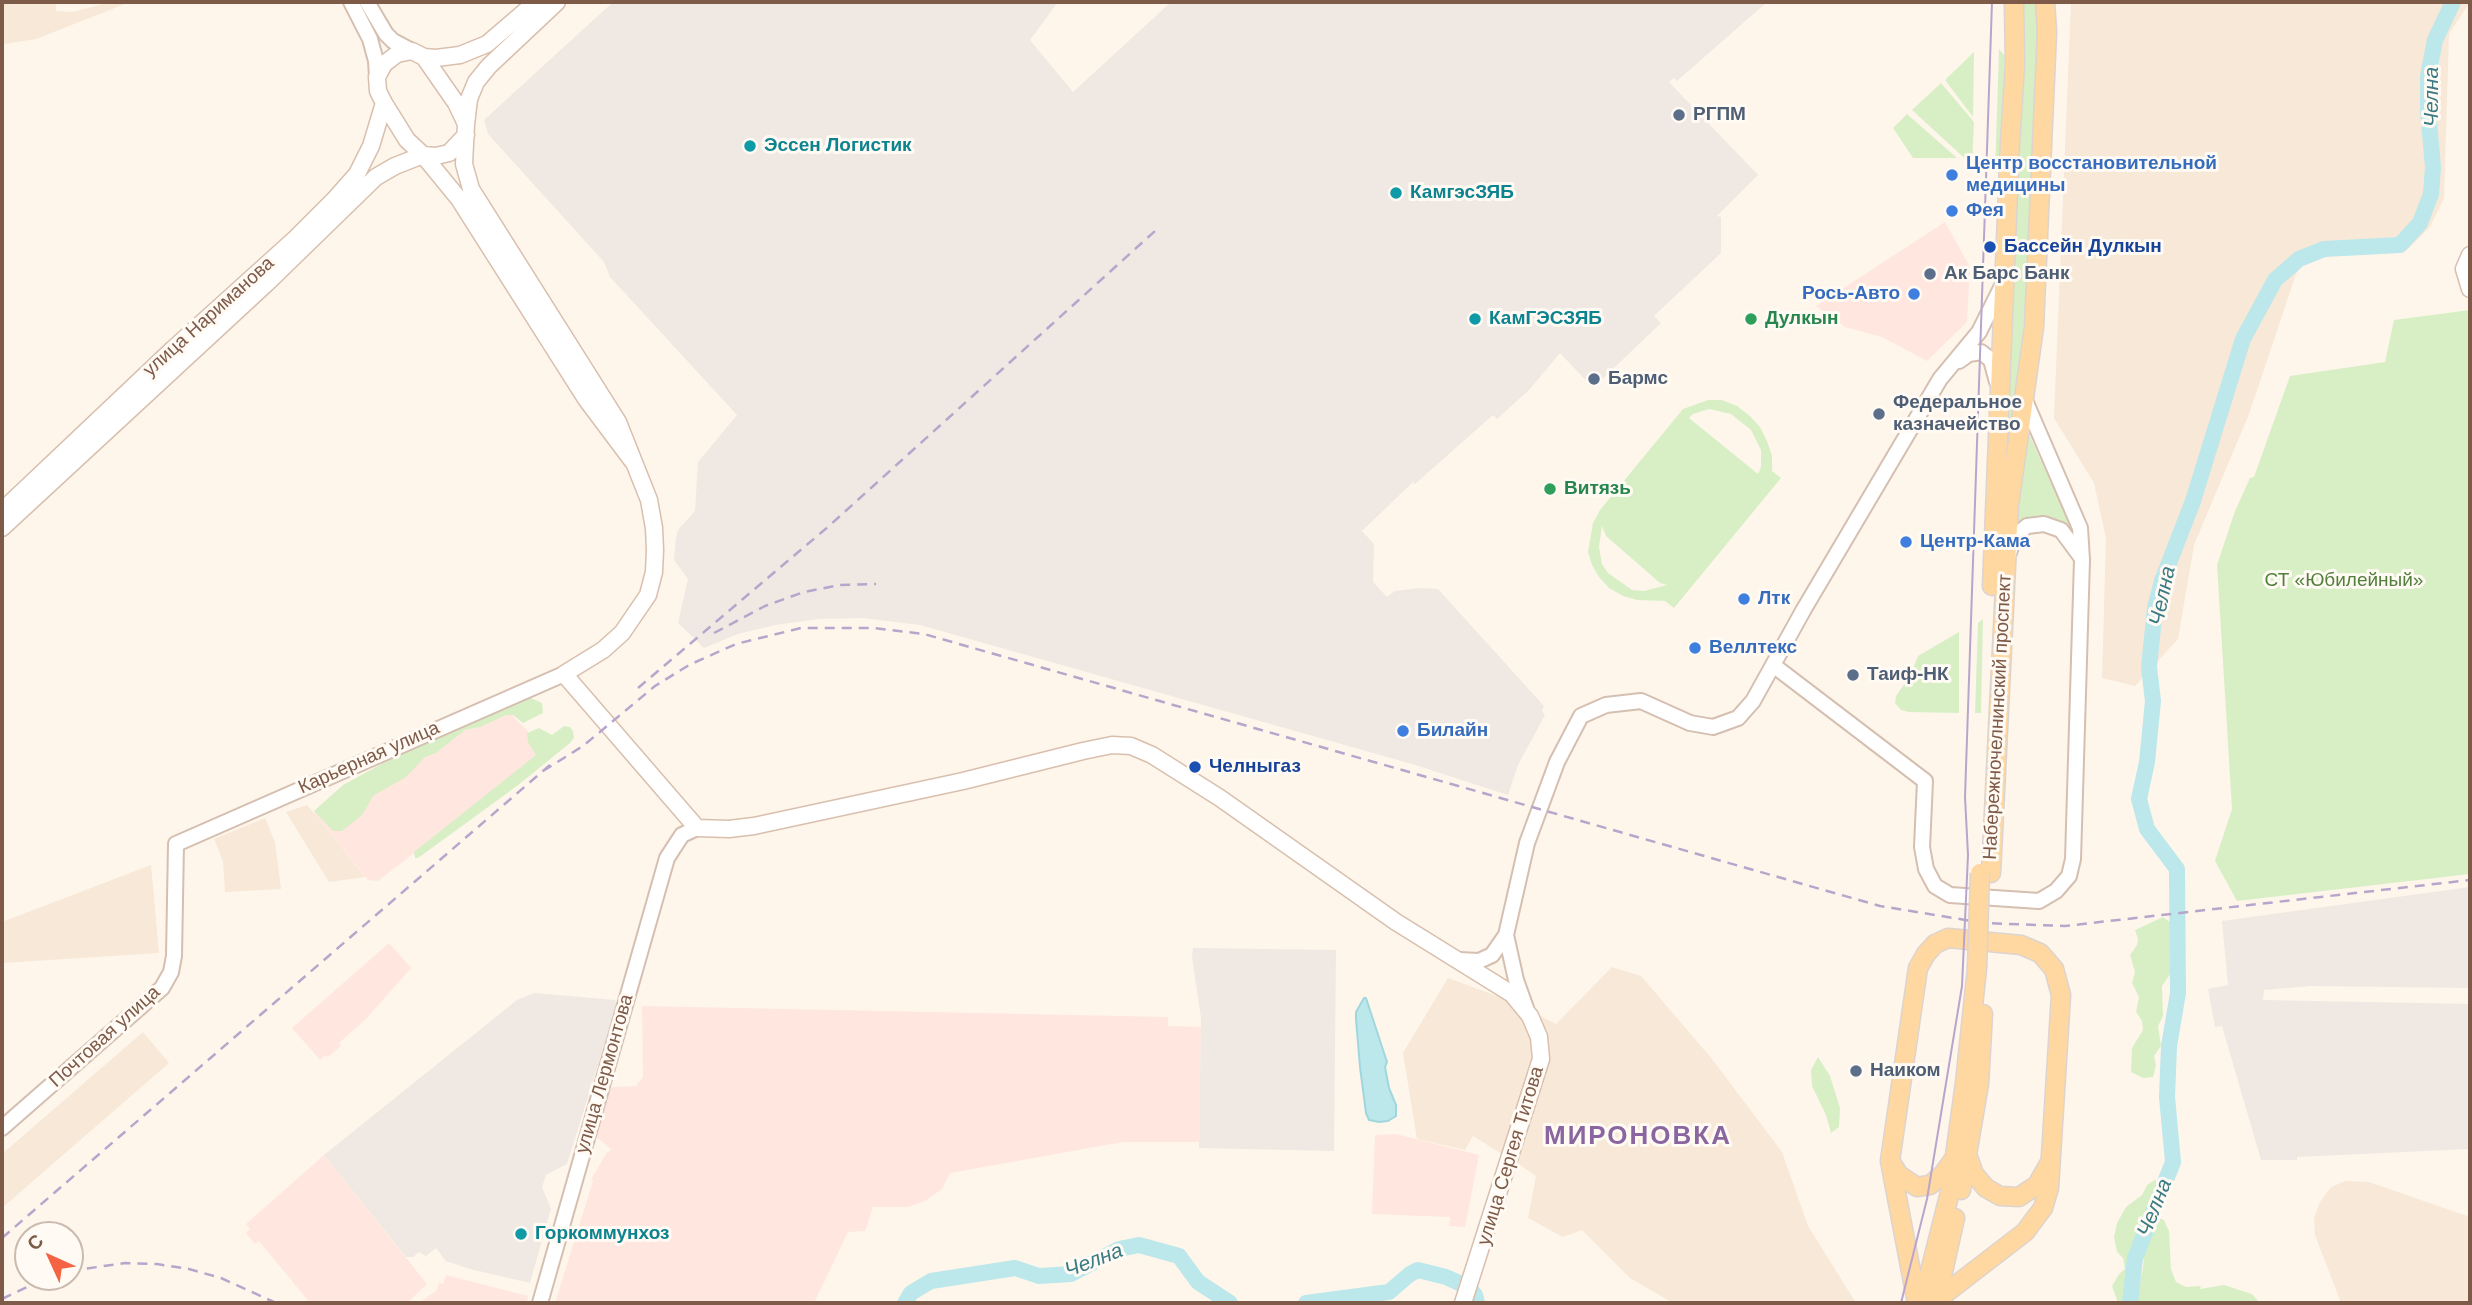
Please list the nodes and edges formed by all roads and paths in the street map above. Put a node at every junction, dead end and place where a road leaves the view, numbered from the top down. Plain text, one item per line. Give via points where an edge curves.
1 (351, 2) edge
2 (367, 2) edge
3 (536, 2) edge
4 (557, 2) edge
5 (2014, 2) edge
6 (2045, 2) edge
7 (418, 54) junction
8 (377, 77) junction
9 (384, 103) junction
10 (466, 129) junction
11 (423, 155) junction
12 (2470, 255) edge
13 (2005, 278) junction
14 (2470, 289) edge
15 (1952, 365) junction
16 (2000, 391) junction
17 (2024, 398) junction
18 (634, 463) junction
19 (2, 511) edge
20 (2, 528) edge
21 (2082, 560) junction
22 (2005, 567) junction
23 (1773, 665) junction
24 (564, 674) junction
25 (696, 828) junction
26 (176, 844) joint
27 (1985, 873) junction
28 (1506, 935) junction
29 (1459, 960) junction
30 (1526, 1008) junction
31 (2, 1128) edge
32 (1961, 1158) junction
33 (1890, 1161) junction
34 (2050, 1161) junction
35 (1928, 1302) edge
36 (540, 1303) edge
37 (1463, 1303) edge

1 - 8 street via 370,39
2 - 7 street via 386,34
3 - 7 main road via 487,44 460,55 436,58
4 - 10 main road via 476,82
5 - 13 main road, Набережночелнинский проспект
6 - 17 main road, Набережночелнинский проспект via 2034,327
7 - 8 main road via 397,54
7 - 10 main road via 446,86
8 - 9 main road
9 - 11 main road via 407,140
9 - 19 main road, улица Нариманова via 357,174 334,200
10 - 11 main road, улица Нариманова via 449,153
10 - 18 main road via 464,164 471,189 598,387
11 - 18 main road via 459,199 586,399
11 - 20 main road, улица Нариманова via 376,177
12 - 14 main road via 2464,269
13 - 15 street via 1979,332
13 - 16 main road, Набережночелнинский проспект
15 - 16 street via 1981,352 1991,360
15 - 23 street
16 - 27 main road, Набережночелнинский проспект
17 - 21 street via 2080,528
17 - 22 main road, Набережночелнинский проспект
18 - 24 main road via 654,528 654,572 648,595 622,633
21 - 22 street via 2062,530 2044,524 2027,526 2014,537
21 - 23 street via 2073,859 2069,876 2039,901 1950,895 1936,886 1926,869 1922,847 1925,781
22 - 27 main road, Набережночелнинский проспект
23 - 28 street via 1738,718 1713,727 1690,723 1641,701 1606,705 1581,716 1557,762 1527,843
24 - 25 main road
24 - 26 street, Карьерная улица
25 - 29 main road via 754,826 1083,751 1131,746 1220,798 1396,922
25 - 36 street, улица Лермонтова via 682,835 667,858
26 - 31 street, Почтовая улица via 174,956 162,988
27 - 32 main road, Набережночелнинский проспект, bridge via 1982,969
28 - 29 street via 1492,955 1479,961
28 - 30 street
29 - 30 main road
30 - 37 main road, улица Сергея Титова via 1542,1048 1539,1070
32 - 33 main road via 1930,1185 1917,1187 1899,1175
32 - 34 main road via 1986,1188 2000,1196 2019,1197 2037,1185
32 - 35 main road, Набережночелнинский проспект
33 - 34 main road via 1918,968 1935,944 1948,939 2021,945 2040,953 2054,969 2061,995
33 - 35 main road
34 - 35 main road via 2043,1208 2025,1232

